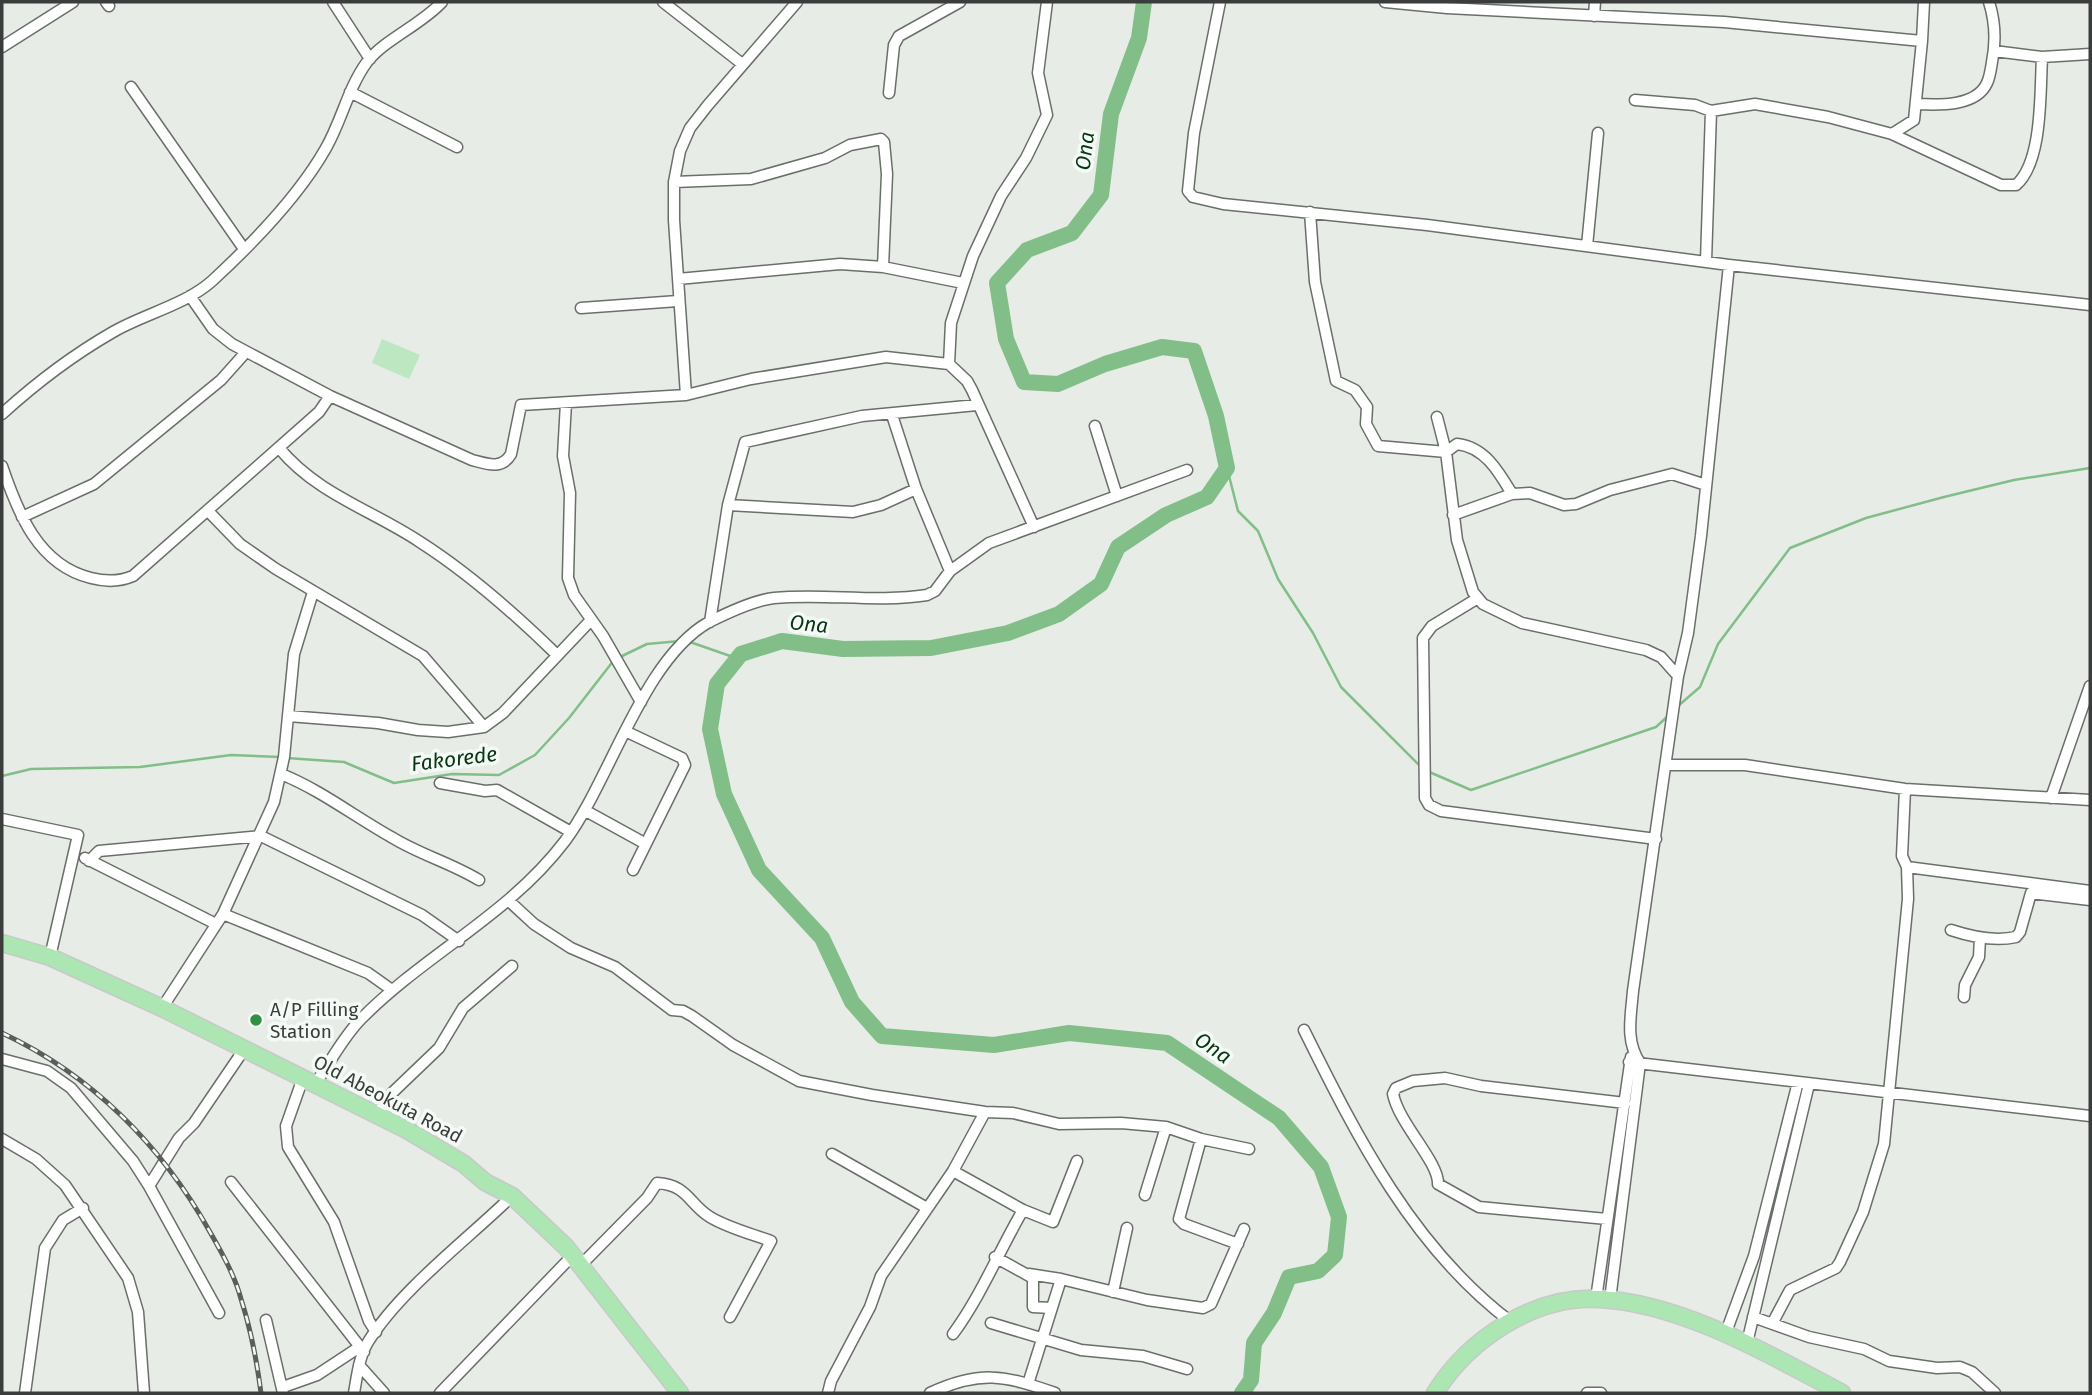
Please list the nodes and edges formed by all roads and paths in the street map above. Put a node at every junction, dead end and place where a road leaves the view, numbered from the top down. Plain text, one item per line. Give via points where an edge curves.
1 (73, 2) edge
2 (333, 2) edge
3 (442, 2) edge
4 (663, 2) edge
5 (797, 2) edge
6 (960, 2) edge
7 (1047, 2) edge
8 (1220, 2) edge
9 (1385, 2) edge
10 (1595, 2) edge
11 (1924, 2) edge
12 (1989, 2) edge
13 (1447, 5) edge
14 (1594, 16) junction
15 (1922, 41) junction
16 (2, 47) edge
17 (1994, 51) junction
18 (2090, 54) edge
19 (2042, 57) junction
20 (370, 59) junction
21 (741, 63) junction
22 (131, 87) dead end
23 (350, 92) junction
24 (889, 93) dead end
25 (1635, 100) dead end
26 (1917, 103) junction
27 (1711, 111) junction
28 (1598, 133) dead end
29 (1892, 134) junction
30 (457, 147) dead end
31 (674, 182) junction
32 (1310, 212) junction
33 (1587, 246) junction
34 (244, 249) junction
35 (1706, 261) junction
36 (1729, 265) junction
37 (883, 267) junction
38 (678, 279) junction
39 (963, 283) junction
40 (190, 296) junction
41 (678, 301) junction
42 (2090, 305) edge
43 (581, 308) dead end
44 (246, 352) junction
45 (949, 365) junction
46 (686, 395) junction
47 (330, 396) junction
48 (566, 403) junction
49 (977, 405) junction
50 (2, 414) edge
51 (892, 415) junction
52 (1437, 418) dead end
53 (1095, 426) dead end
54 (279, 448) junction
55 (1447, 452) junction
56 (2, 466) edge
57 (1188, 470) dead end
58 (1706, 485) junction
59 (916, 489) junction
60 (1512, 494) junction
61 (1117, 496) junction
62 (728, 505) junction
63 (209, 512) junction
64 (1453, 515) junction
65 (22, 517) junction
66 (1034, 527) junction
67 (950, 571) junction
68 (313, 592) junction
69 (1478, 598) junction
70 (591, 620) junction
71 (710, 622) junction
72 (556, 654) junction
73 (1678, 676) junction
74 (2090, 686) edge
75 (641, 702) junction
76 (288, 716) junction
77 (484, 727) junction
78 (625, 731) junction
79 (1667, 765) junction
80 (281, 774) junction
81 (440, 783) dead end
82 (1905, 789) junction
83 (2051, 798) junction
84 (2090, 800) edge
85 (586, 811) junction
86 (2, 818) edge
87 (571, 832) junction
88 (261, 836) junction
89 (1656, 839) junction
90 (646, 844) junction
91 (76, 854) junction
92 (89, 860) junction
93 (1907, 867) junction
94 (633, 870) dead end
95 (480, 880) dead end
96 (2090, 891) edge
97 (509, 901) junction
98 (2090, 901) edge
99 (223, 914) junction
100 (216, 924) junction
101 (1951, 930) dead end
102 (1980, 938) junction
103 (458, 941) junction
104 (2, 943) edge
105 (50, 957) junction
106 (512, 966) dead end
107 (392, 990) junction
108 (1964, 998) dead end
109 (162, 1008) junction
110 (1304, 1030) dead end
111 (244, 1048) junction
112 (2, 1059) edge
113 (1634, 1060) junction
114 (309, 1081) junction
115 (1804, 1083) junction
116 (1890, 1092) junction
117 (1625, 1103) junction
118 (985, 1112) junction
119 (377, 1114) junction
120 (2090, 1116) edge
121 (1166, 1127) junction
122 (2, 1139) edge
123 (1201, 1139) junction
124 (1249, 1149) dead end
125 (832, 1154) dead end
126 (1077, 1161) dead end
127 (953, 1171) junction
128 (231, 1182) dead end
129 (149, 1186) junction
130 (1145, 1195) dead end
131 (512, 1196) junction
132 (83, 1208) junction
133 (927, 1208) junction
134 (1023, 1210) junction
135 (1607, 1219) junction
136 (1128, 1228) dead end
137 (1244, 1229) dead end
138 (1238, 1244) junction
139 (995, 1257) junction
140 (577, 1260) junction
141 (1749, 1269) junction
142 (1029, 1274) junction
143 (1764, 1275) junction
144 (1061, 1279) junction
145 (1742, 1289) junction
146 (1113, 1292) junction
147 (1758, 1296) junction
148 (1603, 1299) junction
149 (1051, 1308) junction
150 (219, 1313) dead end
151 (730, 1317) dead end
152 (1753, 1317) junction
153 (267, 1320) dead end
154 (1511, 1322) junction
155 (1773, 1322) junction
156 (991, 1323) dead end
157 (376, 1332) junction
158 (953, 1334) dead end
159 (1725, 1335) junction
160 (1040, 1339) junction
161 (1747, 1343) junction
162 (361, 1350) junction
163 (359, 1365) junction
164 (1188, 1369) dead end
165 (1028, 1384) junction
166 (283, 1390) edge
167 (24, 1393) edge
168 (144, 1393) edge
169 (354, 1393) edge
170 (384, 1393) edge
171 (440, 1393) edge
172 (680, 1393) edge
173 (828, 1393) edge
174 (930, 1393) edge
175 (1055, 1393) edge
176 (1435, 1393) edge
177 (1587, 1393) edge
178 (1601, 1393) edge
179 (1842, 1393) edge
180 (1995, 1393) edge

1 - 16 street
2 - 20 street
3 - 20 street
4 - 21 street
5 - 21 street
6 - 24 street via 899,36
7 - 39 street via 1038,73 1047,115 990,218
8 - 32 street via 1194,133 1189,194 1223,204
9 - 13 street
10 - 14 street
11 - 15 street
12 - 17 street
13 - 14 street
14 - 15 street via 1724,22
15 - 26 street
17 - 19 street
17 - 26 street via 1987,84 1975,96 1945,105
18 - 19 street
19 - 29 street via 2035,145 2029,171 2016,185 2001,185
20 - 23 street
21 - 31 street via 690,128
22 - 34 street
23 - 30 street
23 - 34 street via 328,146
25 - 27 street via 1695,105
26 - 29 street via 1914,120
27 - 29 street via 1755,104
27 - 35 street
28 - 33 street
31 - 37 street via 751,179 881,139 887,174
31 - 38 street
32 - 33 street
32 - 55 street via 1315,282 1336,381 1355,390 1367,407 1366,424 1378,446
33 - 35 street
34 - 40 street
35 - 36 street
36 - 42 street
36 - 58 street
37 - 38 street via 840,264
37 - 39 street
38 - 41 street
39 - 45 street via 949,332
40 - 44 street via 213,329
40 - 50 street via 114,331
41 - 43 street
41 - 46 street
44 - 47 street
44 - 65 street via 221,380 94,484
45 - 46 street via 886,357 751,379
45 - 49 street via 967,380
46 - 48 street
47 - 48 street via 472,460 495,465 510,454 521,405
47 - 54 street
48 - 70 street via 563,456 570,493 568,579
49 - 51 street
49 - 66 street
51 - 59 street
51 - 62 street via 862,416 750,439 739,454
52 - 55 street
53 - 61 street
54 - 63 street
54 - 72 street via 313,481 419,541 463,572
55 - 60 street via 1457,444 1474,450 1493,464
55 - 64 street
56 - 65 street
57 - 61 street
58 - 60 street via 1665,475 1567,505 1530,492
58 - 73 street via 1688,633
59 - 62 street via 853,512
59 - 67 street
60 - 64 street
61 - 66 street
62 - 71 street
63 - 65 street via 133,576 110,582 60,566
63 - 68 street via 240,544
64 - 69 street via 1465,572
66 - 67 street via 989,543
67 - 71 street via 927,595 776,598
68 - 76 street via 294,654
68 - 77 street via 423,656
69 - 73 street via 1522,623 1646,650 1661,657
69 - 89 street via 1432,626 1423,638 1424,780 1429,805 1441,811
70 - 72 street
70 - 75 street
71 - 75 street via 685,640
72 - 77 street via 503,713
73 - 79 street
74 - 83 street
75 - 78 street
76 - 77 street via 449,732
76 - 80 street
78 - 85 street
78 - 90 street via 684,762
79 - 82 street via 1745,765
79 - 89 street
80 - 88 street
80 - 95 street via 419,853 454,864
81 - 87 street via 497,790
82 - 83 street
82 - 93 street via 1902,856
83 - 84 street
85 - 87 street
85 - 90 street
86 - 91 street via 74,832 79,839
87 - 97 street
88 - 92 street via 99,851
88 - 99 street
88 - 103 street via 422,915
89 - 113 street via 1630,1017
90 - 94 street
91 - 92 street
91 - 105 street
92 - 100 street
93 - 96 street
93 - 116 street
97 - 103 street
97 - 118 street via 571,948 615,967 672,1010 692,1016 799,1081
98 - 102 street via 2031,893 2016,937
99 - 100 street
99 - 107 street via 368,973
100 - 109 street
101 - 102 street
102 - 108 street via 1979,957 1965,985
103 - 107 street
104 - 105 highway, Old Abeokuta Road
105 - 109 highway, Old Abeokuta Road
106 - 119 street via 464,1008 439,1048 401,1083
107 - 114 street
109 - 111 highway, Old Abeokuta Road
110 - 154 street via 1370,1154 1420,1232 1476,1296
111 - 114 highway, Old Abeokuta Road
111 - 129 street
112 - 129 street via 47,1071 71,1088
113 - 115 street
113 - 117 street
113 - 148 street
114 - 119 highway, Old Abeokuta Road
114 - 157 street via 286,1126 288,1147 334,1222
115 - 116 street
115 - 141 street
115 - 143 street
116 - 120 street
116 - 155 street via 1877,1175 1840,1262 1790,1290
117 - 135 street
117 - 135 street via 1433,1077 1396,1088 1392,1094 1403,1122 1447,1192 1479,1207
118 - 121 street via 1013,1113 1059,1125
118 - 127 street
119 - 131 highway, Old Abeokuta Road
121 - 123 street
121 - 130 street
122 - 132 street via 49,1168
123 - 124 street
123 - 138 street via 1179,1219
125 - 133 street
126 - 134 street via 1053,1222
127 - 133 street
127 - 134 street
128 - 162 street
129 - 150 street
131 - 140 highway, Old Abeokuta Road
131 - 157 street via 424,1279
132 - 167 street via 63,1220 45,1248
132 - 168 street via 133,1289
133 - 173 street via 881,1276
134 - 139 street
135 - 148 street
136 - 146 street
137 - 138 street
138 - 146 street via 1211,1304 1203,1308
139 - 142 street
139 - 158 street via 975,1303
140 - 151 street via 647,1198 657,1183 682,1189 710,1217 771,1241
140 - 171 street
140 - 172 highway, Old Abeokuta Road
141 - 143 street
141 - 145 street
142 - 144 street
142 - 149 street via 1033,1284 1030,1305
143 - 147 street
144 - 146 street
144 - 149 street
145 - 147 street
145 - 159 street
147 - 152 street
148 - 154 highway via 1555,1305
148 - 159 highway via 1665,1313
149 - 160 street
152 - 155 street
152 - 161 street
153 - 166 street
154 - 176 highway via 1467,1352
155 - 180 street via 1889,1361 1960,1367
156 - 160 street
157 - 162 street
159 - 161 highway
160 - 164 street via 1081,1350 1143,1356
160 - 165 street
161 - 179 highway
162 - 163 street
162 - 166 street
163 - 169 street
163 - 170 street
165 - 174 street via 978,1376
165 - 175 street
177 - 178 street

